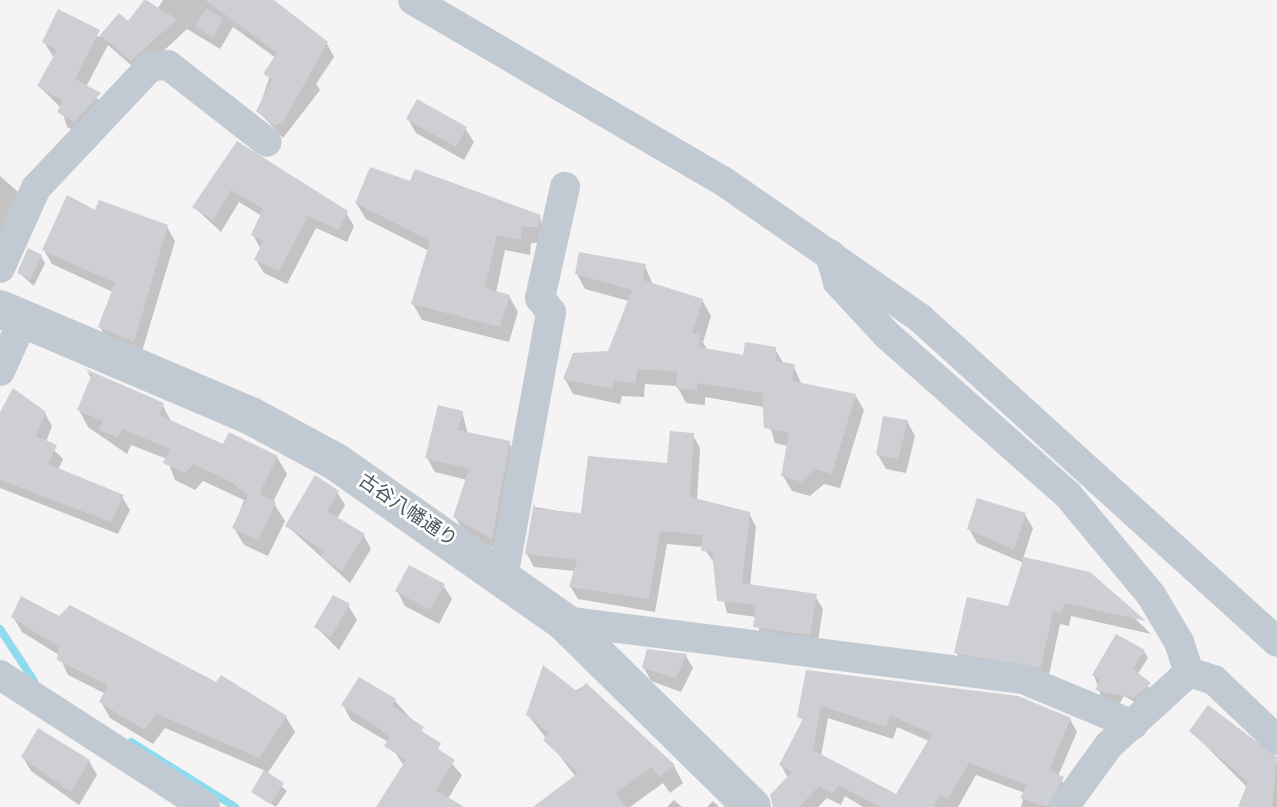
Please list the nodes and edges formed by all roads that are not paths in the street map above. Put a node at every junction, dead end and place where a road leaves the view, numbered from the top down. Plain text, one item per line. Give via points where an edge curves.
1 (413, 0) edge
2 (267, 142) dead end
3 (565, 187) dead end
4 (829, 251) junction
5 (0, 268) edge
6 (12, 313) edge
7 (0, 371) edge
8 (503, 577) junction
9 (563, 621) junction
10 (1277, 642) edge
11 (1189, 672) junction
12 (0, 675) edge
13 (1133, 725) junction
14 (1277, 740) edge
15 (205, 807) edge
16 (752, 807) edge
17 (1064, 807) edge

1 - 4 street
2 - 5 street via 168,65 151,66 36,188
3 - 8 street via 540,298 551,312
4 - 10 street via 919,318
4 - 11 street via 838,282 887,335 1068,495 1112,545 1152,595
6 - 7 street
6 - 8 street, 古谷八幡通り via 251,416 335,462
8 - 9 street, 古谷八幡通り
9 - 13 street via 1023,679
9 - 16 street, 古谷八幡通り
11 - 13 street
11 - 14 street via 1214,680
12 - 15 street
13 - 17 street via 1077,781

